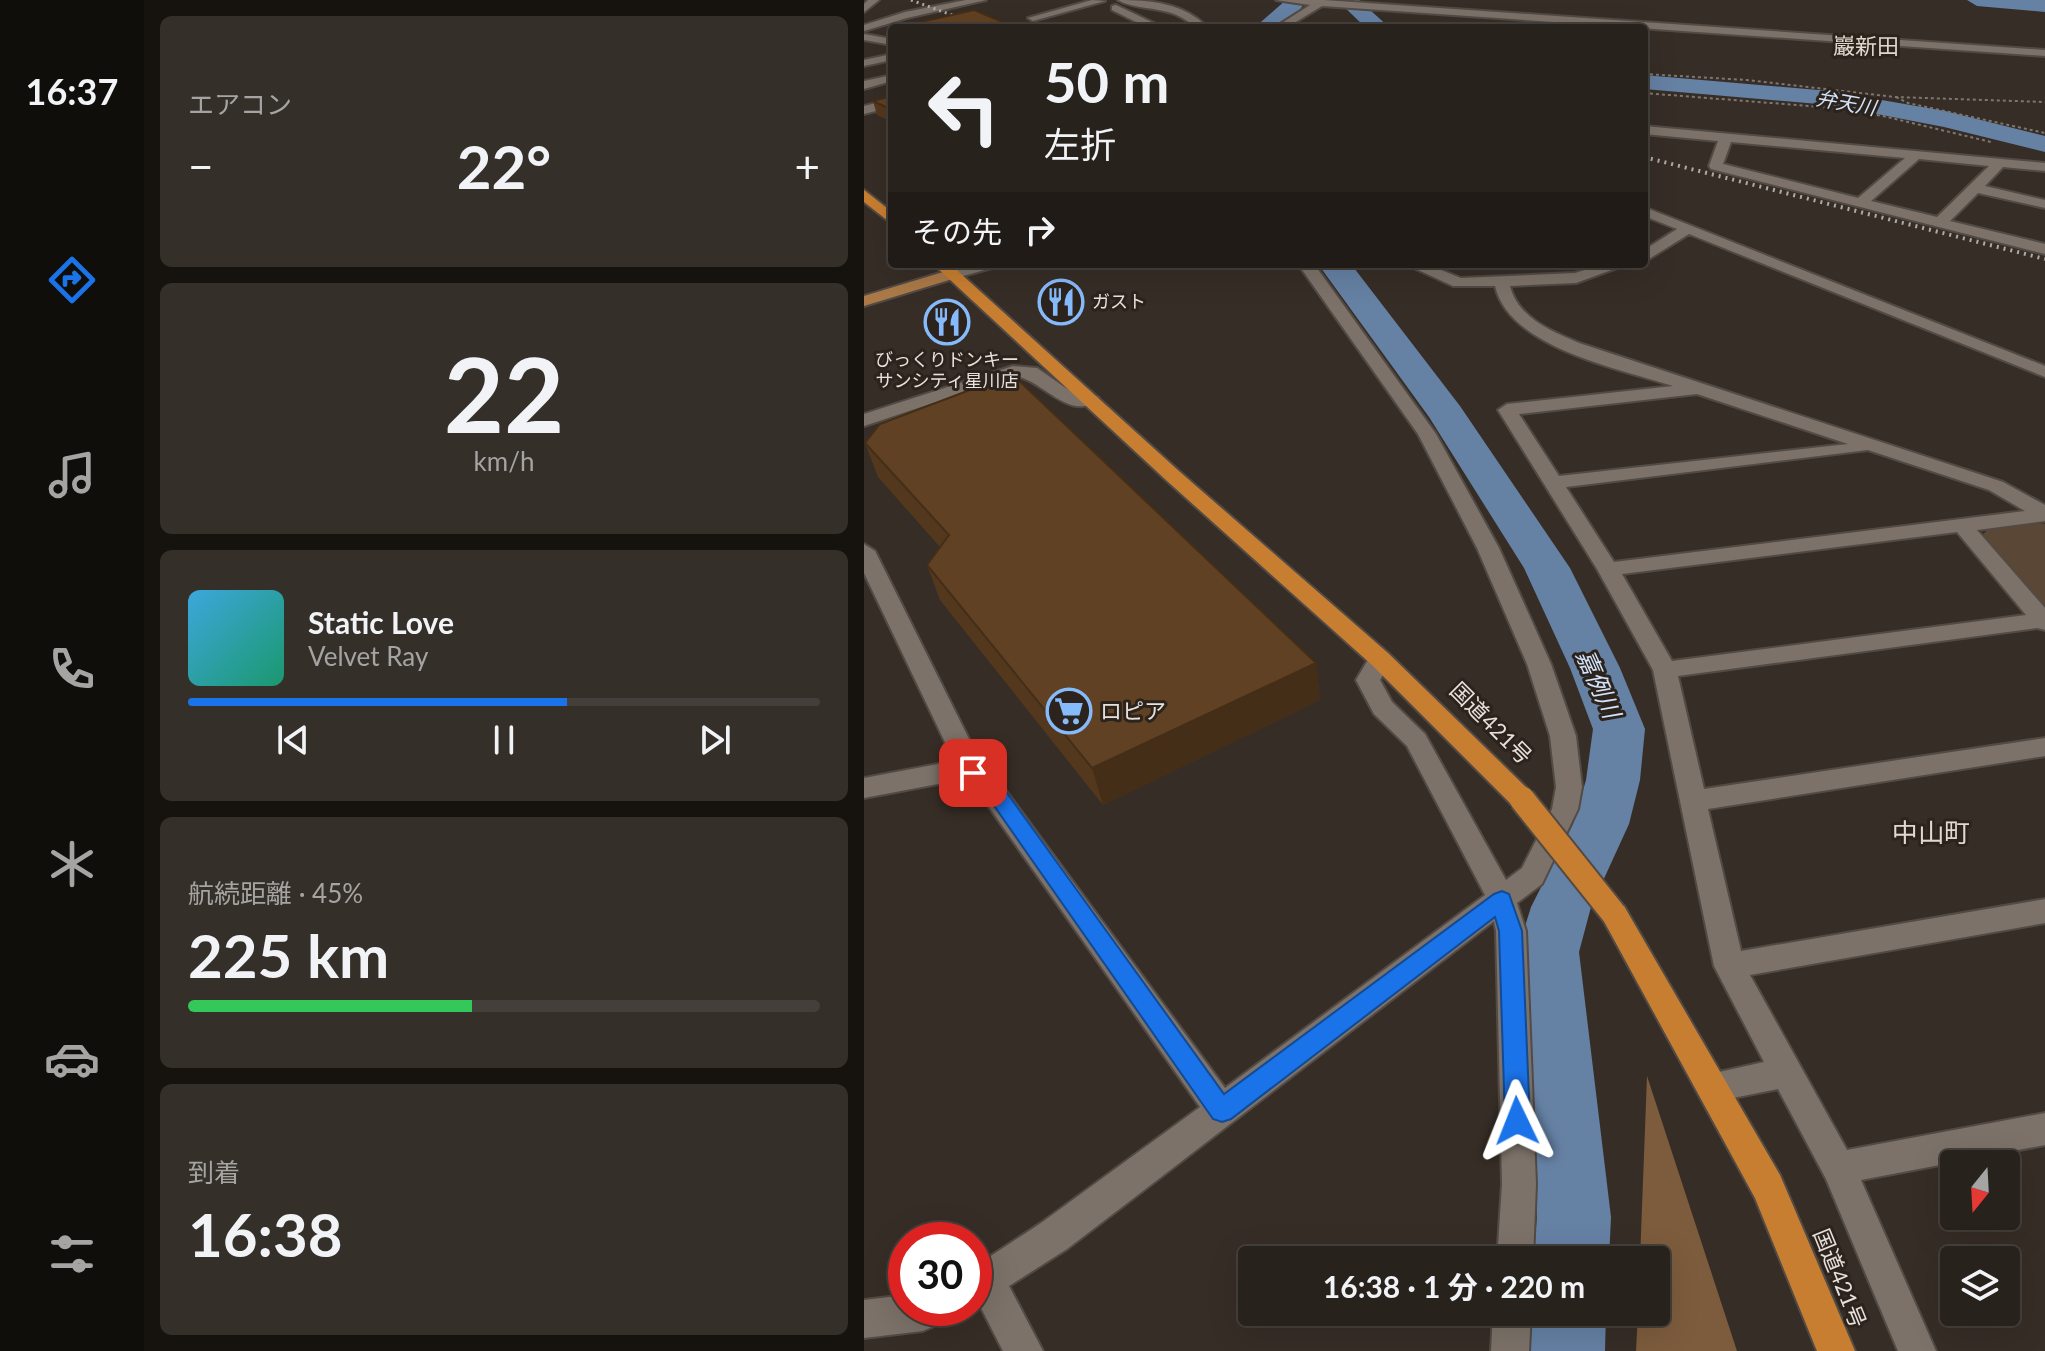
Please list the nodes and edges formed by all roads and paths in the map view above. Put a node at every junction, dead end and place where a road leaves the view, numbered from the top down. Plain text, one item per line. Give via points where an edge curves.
1 (874, 0) edge
2 (981, 0) edge
3 (1100, 0) edge
4 (1123, 0) edge
5 (1281, 0) edge
6 (1320, 3) junction
7 (864, 9) edge
8 (1033, 18) dead end
9 (1148, 24) edge
10 (1198, 24) edge
11 (1286, 24) edge
12 (1622, 24) edge
13 (1648, 26) edge
14 (864, 28) edge
15 (864, 37) edge
16 (888, 41) edge
17 (888, 41) edge
18 (888, 41) edge
19 (864, 46) edge
20 (864, 53) edge
21 (2045, 53) edge
22 (888, 58) edge
23 (864, 63) edge
24 (888, 68) edge
25 (864, 74) edge
26 (1648, 74) edge
27 (888, 79) edge
28 (864, 85) edge
29 (888, 92) edge
30 (1648, 93) edge
31 (1895, 97) junction
32 (864, 98) edge
33 (2045, 102) edge
34 (888, 104) edge
35 (864, 110) edge
36 (1648, 130) edge
37 (2045, 133) edge
38 (1725, 139) junction
39 (2000, 144) dead end
40 (1914, 157) junction
41 (1999, 164) junction
42 (2045, 167) edge
43 (1976, 188) junction
44 (864, 194) edge
45 (1860, 203) junction
46 (2045, 204) edge
47 (1648, 213) edge
48 (888, 216) edge
49 (1939, 223) junction
50 (1687, 229) junction
51 (2045, 249) edge
52 (1648, 254) edge
53 (1309, 268) edge
54 (1423, 268) edge
55 (1607, 268) edge
56 (947, 269) edge
57 (1501, 280) junction
58 (864, 301) edge
59 (2045, 372) edge
60 (1696, 388) junction
61 (1090, 398) junction
62 (864, 420) edge
63 (1870, 444) junction
64 (1555, 482) junction
65 (2045, 514) edge
66 (1964, 527) junction
67 (864, 551) edge
68 (1608, 569) junction
69 (2044, 622) edge
70 (1380, 659) junction
71 (1665, 670) junction
72 (2045, 747) edge
73 (973, 773) junction
74 (864, 788) edge
75 (1693, 801) junction
76 (1502, 900) junction
77 (2045, 911) edge
78 (1729, 966) junction
79 (1786, 1072) junction
80 (1713, 1087) junction
81 (1222, 1111) junction
82 (2045, 1129) edge
83 (1838, 1168) junction
84 (1516, 1246) edge
85 (992, 1282) edge
86 (992, 1301) edge
87 (888, 1316) edge
88 (864, 1319) edge
89 (1511, 1326) edge
90 (1024, 1351) edge
91 (1510, 1351) edge
92 (1836, 1351) edge
93 (1917, 1351) edge

1 - 7 street
2 - 14 street
3 - 8 street
3 - 9 street
4 - 10 street via 1173,8
5 - 6 street
6 - 11 street
6 - 12 street
13 - 21 street
15 - 16 street
17 - 19 street
18 - 20 street
22 - 23 street
24 - 25 street
26 - 31 path
27 - 28 street
29 - 32 street
30 - 39 path via 1853,111
31 - 33 path
31 - 37 path
34 - 35 street
36 - 38 street
38 - 40 street
38 - 45 street via 1716,166
40 - 41 street
40 - 45 street
41 - 42 street
41 - 43 street
43 - 46 street
43 - 49 street
44 - 48 highway
45 - 49 street
47 - 50 street
49 - 51 street
50 - 52 street
50 - 59 street
53 - 76 street via 1427,434 1515,606 1563,736 1569,787 1565,809 1532,876
54 - 57 street via 1459,283
55 - 57 street via 1576,278
56 - 58 main road
56 - 61 highway, 国道421号
57 - 60 street via 1515,313 1533,329
60 - 63 street
60 - 64 street via 1507,410
61 - 62 street via 1073,401 1031,372 1013,371
61 - 70 highway, 国道421号
63 - 64 street
63 - 65 street via 1996,486
64 - 68 street
65 - 66 street
66 - 68 street
66 - 69 street
67 - 73 street
68 - 71 street
69 - 71 street
70 - 76 street via 1368,680 1383,708 1416,740
70 - 80 highway, 国道421号, bridge via 1522,799 1614,914
71 - 75 street
72 - 75 street
73 - 74 street via 959,770
73 - 81 street via 997,795
75 - 78 street
76 - 81 street
76 - 84 street via 1511,931 1519,1184
77 - 78 street
78 - 79 street
79 - 80 street
79 - 83 street
80 - 92 highway, 国道421号 via 1768,1187
81 - 85 street
82 - 83 street
83 - 93 street
86 - 90 street
87 - 88 street
89 - 91 street

